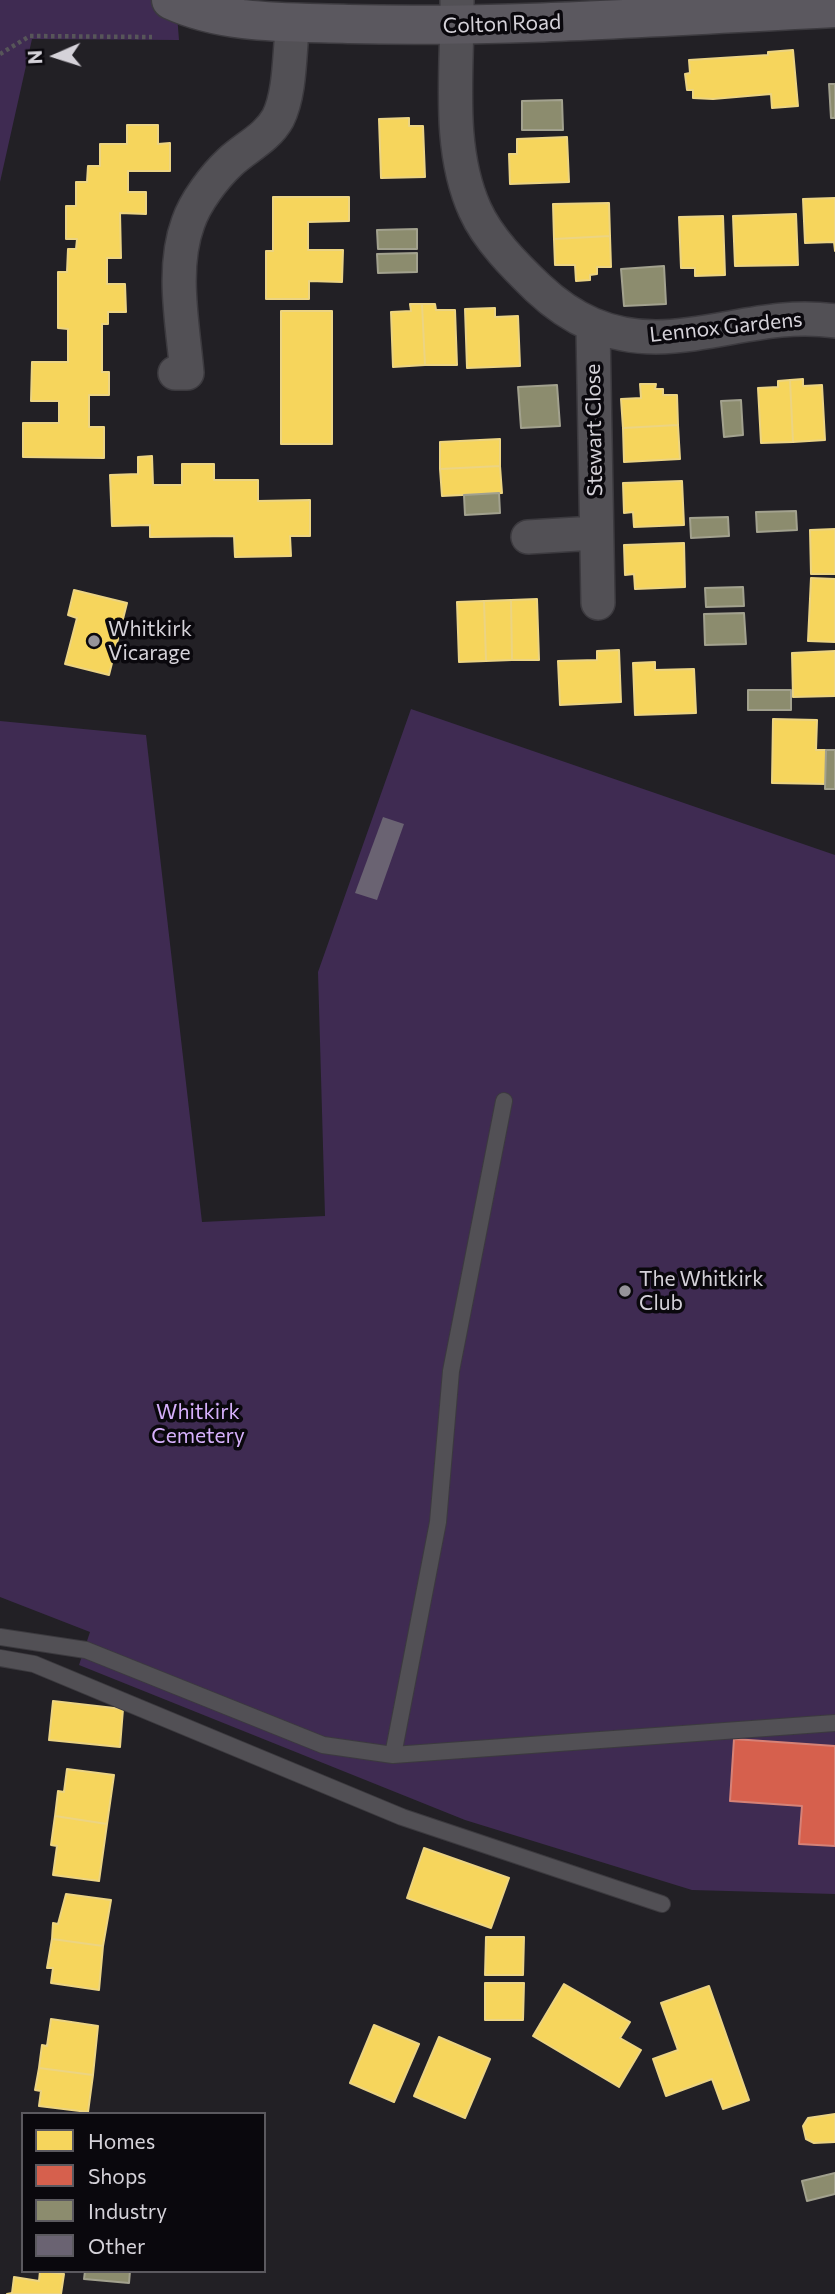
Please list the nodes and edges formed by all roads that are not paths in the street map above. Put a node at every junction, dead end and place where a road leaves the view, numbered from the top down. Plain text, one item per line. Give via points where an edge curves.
1 (187, 7) edge
2 (835, 8) edge
3 (458, 13) edge
4 (293, 22) junction
5 (835, 321) edge
6 (593, 328) junction
7 (175, 373) dead end
8 (595, 533) junction
9 (528, 537) dead end
10 (598, 603) dead end
11 (504, 1101) dead end
12 (0, 1637) edge
13 (0, 1658) edge
14 (835, 1723) edge
15 (393, 1755) junction
16 (662, 1904) dead end

1 - 4 street, Colton Road
2 - 3 street, Colton Road
3 - 4 street, Colton Road
3 - 6 street, Lennox Gardens via 456,117 462,168 475,211 515,266 556,305
4 - 7 street via 278,118 261,139 230,162 206,190 188,223 181,259 187,373
5 - 6 street, Lennox Gardens via 757,321 657,337
6 - 8 street, Stewart Close
8 - 9 street
8 - 10 street, Stewart Close
11 - 15 lane via 451,1371 438,1522
12 - 15 lane via 86,1650 323,1745
13 - 16 lane via 34,1664 402,1817
14 - 15 lane

